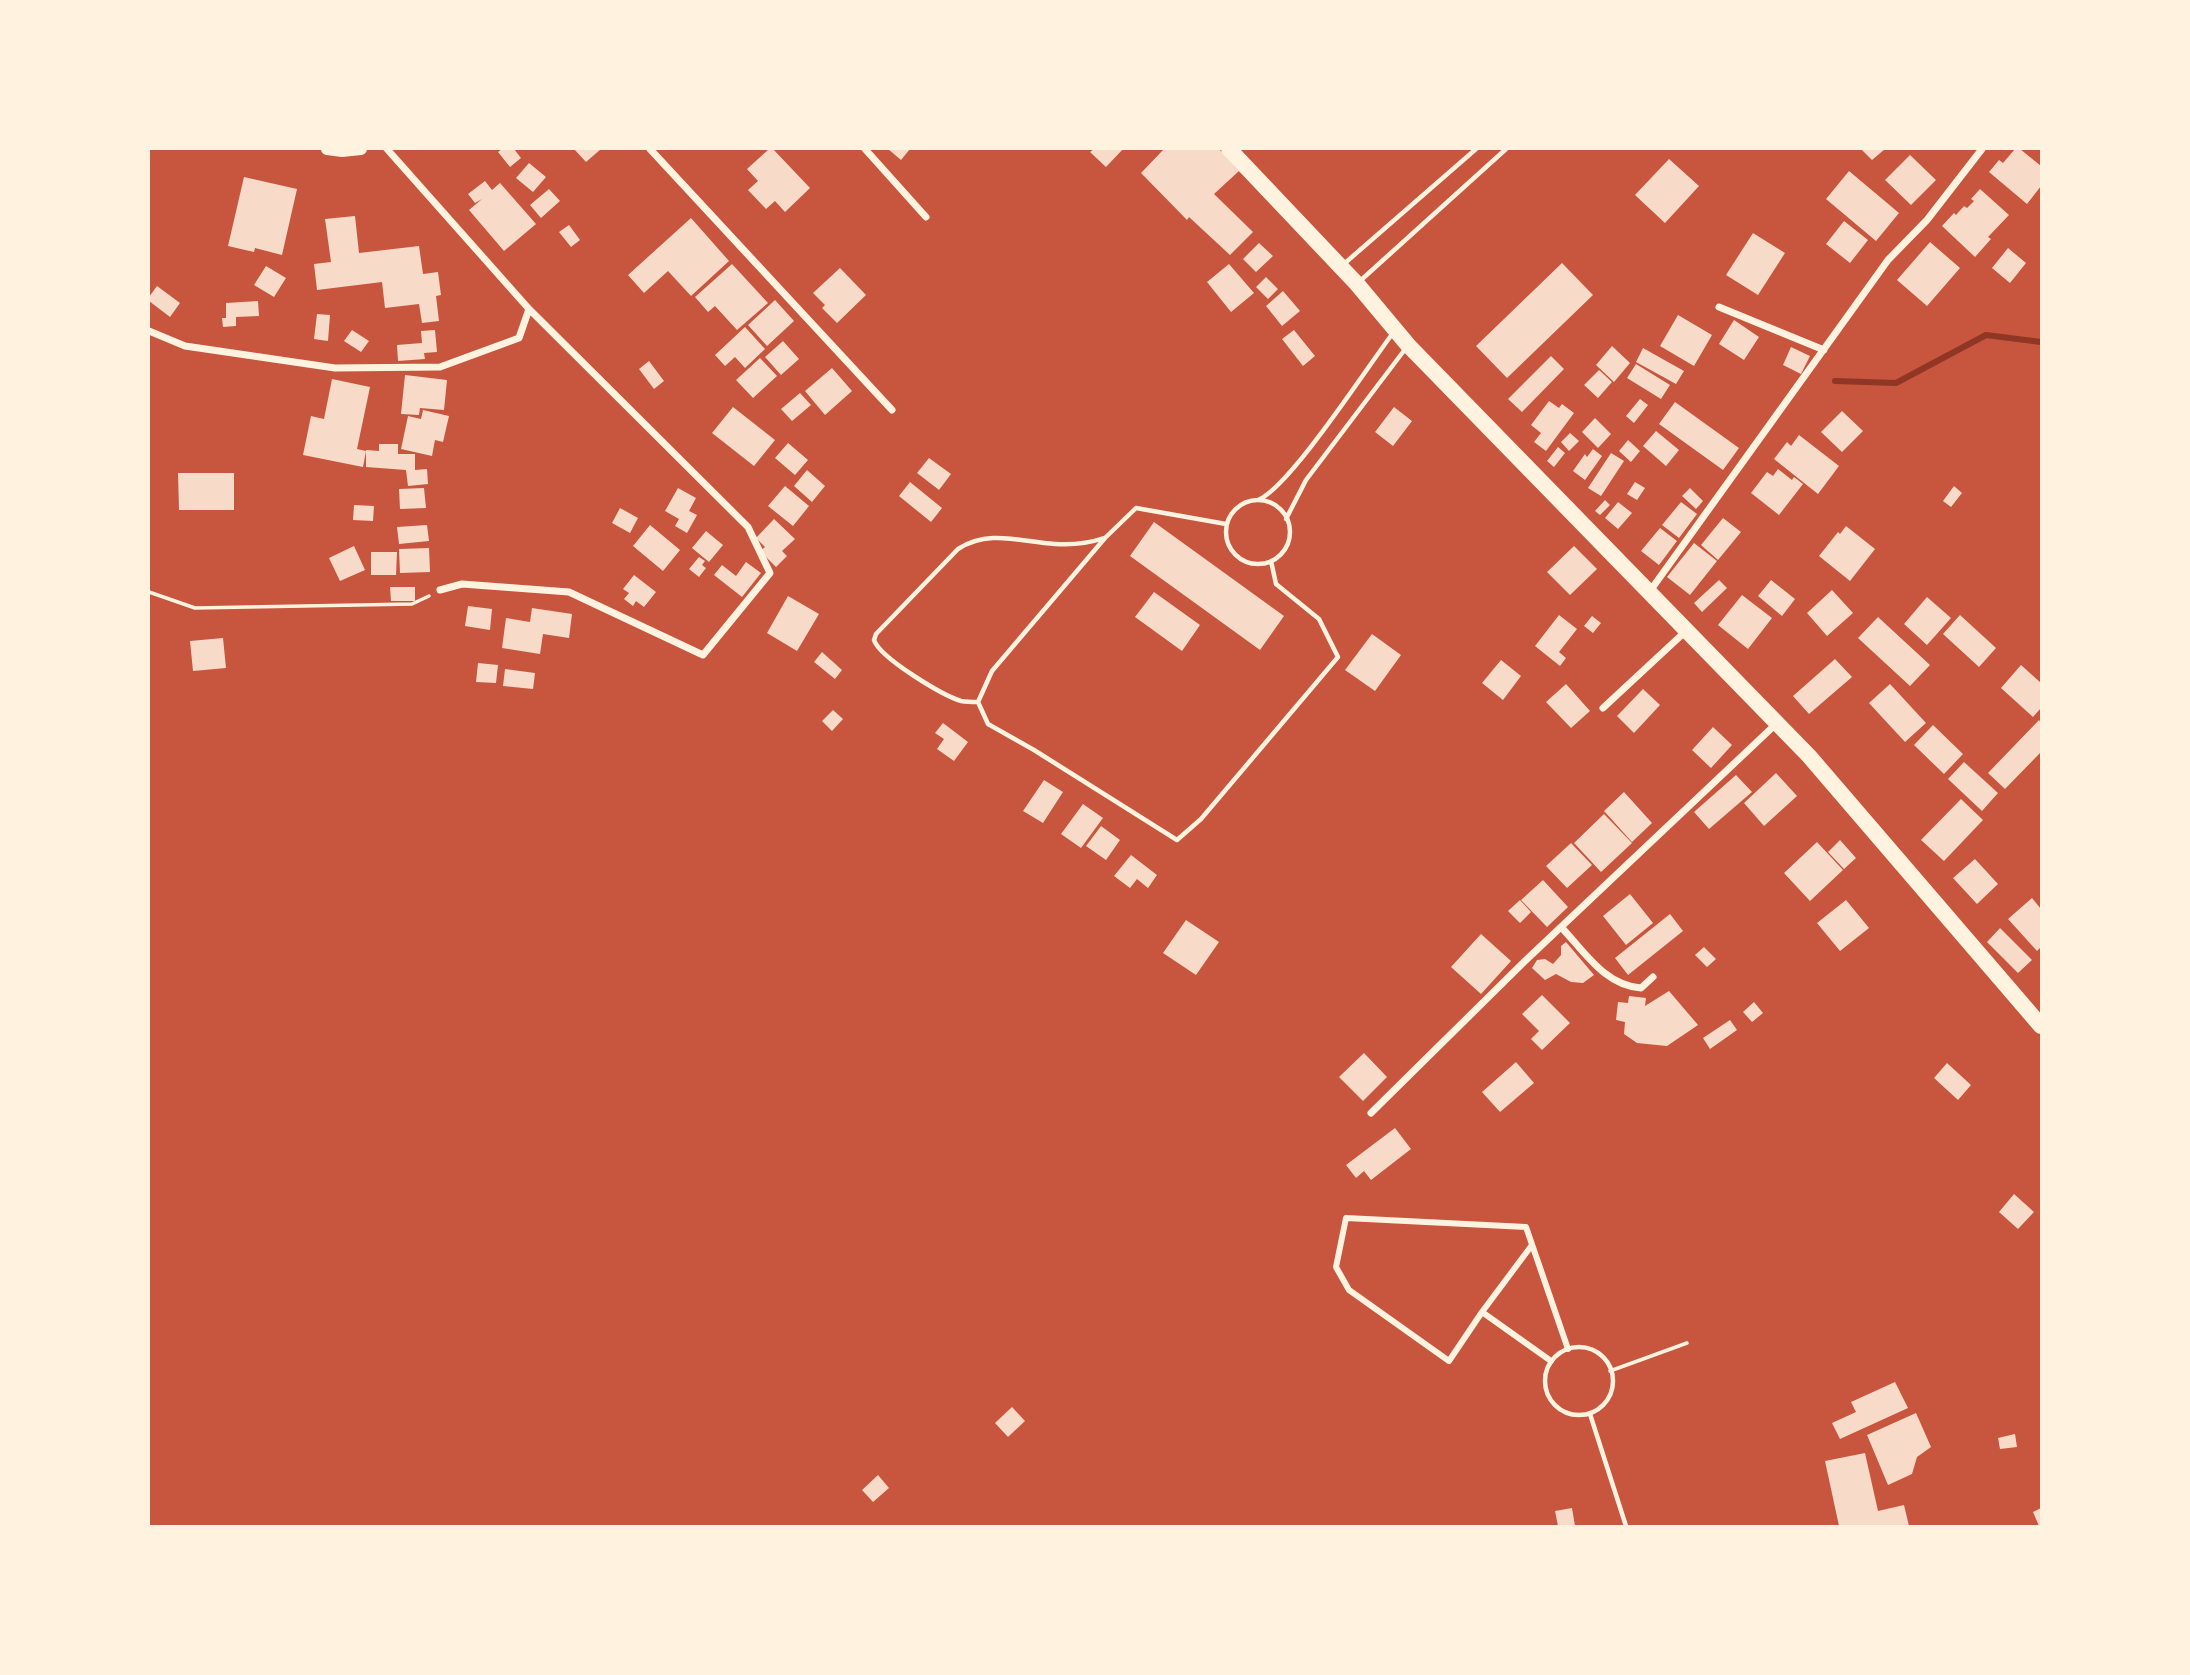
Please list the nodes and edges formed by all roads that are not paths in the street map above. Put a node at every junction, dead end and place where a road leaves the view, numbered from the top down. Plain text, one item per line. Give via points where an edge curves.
1 (327, 149) edge
2 (361, 149) edge
3 (387, 149) edge
4 (650, 149) edge
5 (865, 149) edge
6 (1229, 149) edge
7 (1476, 149) edge
8 (1506, 149) edge
9 (1982, 149) edge
10 (926, 218) dead end
11 (1340, 268) junction
12 (1357, 284) junction
13 (1719, 307) dead end
14 (529, 309) junction
15 (1396, 329) junction
16 (149, 331) edge
17 (1408, 345) junction
18 (1824, 350) junction
19 (892, 410) dead end
20 (1258, 500) junction
21 (1286, 519) junction
22 (1226, 524) junction
23 (1105, 538) junction
24 (1272, 561) junction
25 (440, 590) road end
26 (1649, 592) junction
27 (1688, 630) junction
28 (978, 702) junction
29 (1604, 708) dead end
30 (1777, 723) junction
31 (1561, 927) junction
32 (1653, 977) dead end
33 (2041, 1026) edge
34 (1371, 1113) dead end
35 (1532, 1245) junction
36 (1482, 1312) junction
37 (1568, 1349) junction
38 (1551, 1361) junction
39 (1590, 1413) junction
40 (1626, 1526) edge

1 - 2 street
3 - 14 street
4 - 19 street
5 - 10 street
6 - 11 main road
7 - 11 lane
8 - 12 lane
9 - 18 street via 1927,220 1888,260
11 - 12 main road
12 - 15 main road
13 - 18 street
14 - 16 street via 519,338 440,367 335,368 185,346
14 - 25 street via 748,527 770,573 703,655 569,592 462,584
15 - 17 main road
15 - 20 lane via 1285,477
17 - 21 lane via 1306,480
17 - 26 main road
18 - 26 street
20 - 21 lane via 1272,503
20 - 22 lane via 1244,503
21 - 24 lane via 1289,540
22 - 23 lane via 1136,508
22 - 24 lane via 1232,552 1243,561
23 - 28 lane via 992,671
23 - 28 lane via 1085,544 991,537 968,543 876,634 879,650 924,683 962,701
24 - 28 lane via 1276,584 1319,619 1338,657 1201,819 1177,840 988,724
26 - 27 main road
27 - 29 street
27 - 30 main road
30 - 31 street
30 - 33 main road
31 - 32 street via 1612,980 1641,988
31 - 34 street
35 - 36 street
35 - 36 street via 1526,1227 1346,1218 1336,1267 1349,1290 1448,1361
35 - 37 street
36 - 38 street
37 - 38 lane
37 - 39 lane via 1591,1350 1610,1371 1608,1399
38 - 39 lane via 1545,1381 1551,1401 1569,1414
39 - 40 lane

